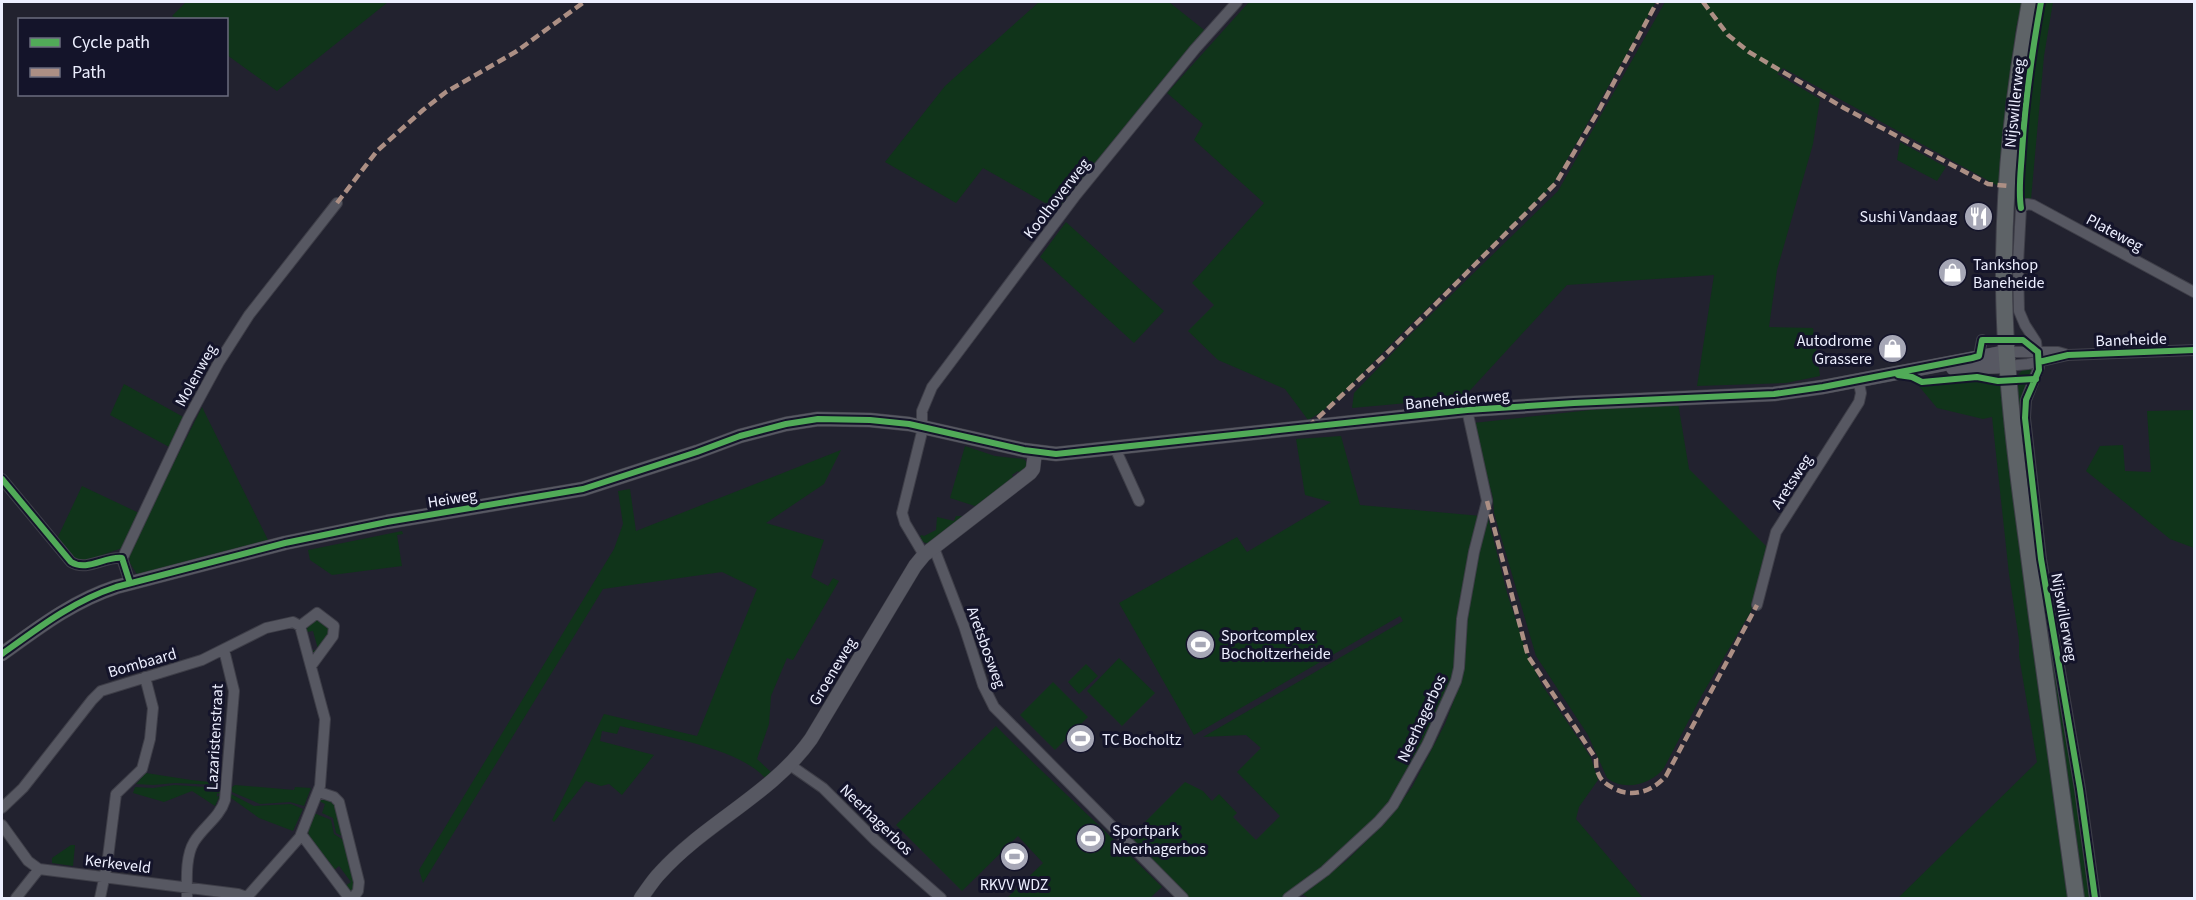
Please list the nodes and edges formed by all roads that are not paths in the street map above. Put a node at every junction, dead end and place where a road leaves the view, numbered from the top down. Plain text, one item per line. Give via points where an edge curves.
1 (1237, 2) edge
2 (2030, 2) edge
3 (337, 202) dead end
4 (2194, 292) edge
5 (1982, 339) dead end
6 (2194, 350) edge
7 (1979, 356) junction
8 (2039, 357) junction
9 (2007, 359) junction
10 (1924, 368) junction
11 (1858, 379) junction
12 (1467, 410) junction
13 (921, 426) junction
14 (1115, 448) junction
15 (1035, 452) junction
16 (2, 479) edge
17 (1139, 501) dead end
18 (929, 551) junction
19 (123, 558) junction
20 (130, 583) junction
21 (1757, 604) dead end
22 (300, 626) junction
23 (224, 650) junction
24 (2, 654) edge
25 (311, 666) junction
26 (145, 677) junction
27 (790, 765) junction
28 (318, 792) junction
29 (2, 808) edge
30 (2, 825) edge
31 (301, 834) junction
32 (39, 869) junction
33 (104, 876) junction
34 (187, 893) edge
35 (16, 898) edge
36 (100, 898) edge
37 (248, 898) edge
38 (351, 898) edge
39 (641, 898) edge
40 (941, 898) edge
41 (1183, 898) edge
42 (1288, 898) edge
43 (2076, 898) edge
44 (2095, 898) edge

1 - 13 street, Koolhoverweg via 1080,190 944,369 926,399
2 - 9 main road, Nijswillerweg via 2010,133 2004,246
3 - 19 street, Molenweg via 255,307 219,362
4 - 8 street, Plateweg via 2027,204 2021,208 2019,311 2035,339
5 - 7 street
6 - 8 street, Baneheide via 2068,355 2058,352
7 - 9 street, Baneheiderweg
7 - 10 street, Baneheiderweg
8 - 9 street, Baneheide
8 - 44 street, Nijswillerweg via 2038,373 2026,400 2025,418 2041,559
9 - 10 street, Baneheiderweg
9 - 43 main road, Nijswillerweg via 2025,528
10 - 11 street, Baneheiderweg
11 - 12 street, Baneheiderweg via 1774,394
11 - 21 street, Aretsweg via 1859,402 1776,532
12 - 14 street, Baneheiderweg
12 - 42 street, Neerhagerbos via 1487,501 1462,619 1456,681 1427,745 1393,805 1318,877
13 - 15 street, Baneheiderweg
13 - 18 street, Koolhoverweg via 902,513 905,523
13 - 20 street, Heiweg via 852,419 786,424 583,489 296,540
14 - 15 street, Baneheiderweg
14 - 17 street
15 - 18 street, Groeneweg via 1030,473
16 - 19 street via 71,562 83,566
18 - 27 street, Groeneweg via 915,566 811,739
18 - 41 street, Aretsbosweg via 964,626 994,706
19 - 20 street
20 - 24 street, Heiweg via 92,595
22 - 23 street, Bombaard via 293,622 267,628
22 - 25 street
22 - 25 street, Bombaard via 317,613 334,626 333,636
23 - 26 street, Bombaard
23 - 34 street, Lazaristenstraat via 234,691 225,800 192,846
25 - 28 street via 326,727
26 - 29 street, Bombaard via 96,694 23,788
26 - 33 street via 153,708 150,739 142,769 117,794
27 - 39 street, Groeneweg via 677,856
27 - 40 street, Neerhagerbos via 823,788
28 - 31 street
28 - 38 street via 339,802 359,882 358,891
30 - 32 street via 28,861
31 - 37 street
31 - 38 street
32 - 33 street, Kerkeveld
32 - 35 street
33 - 34 street, Kerkeveld
33 - 36 street
34 - 37 street, Kerkeveld

